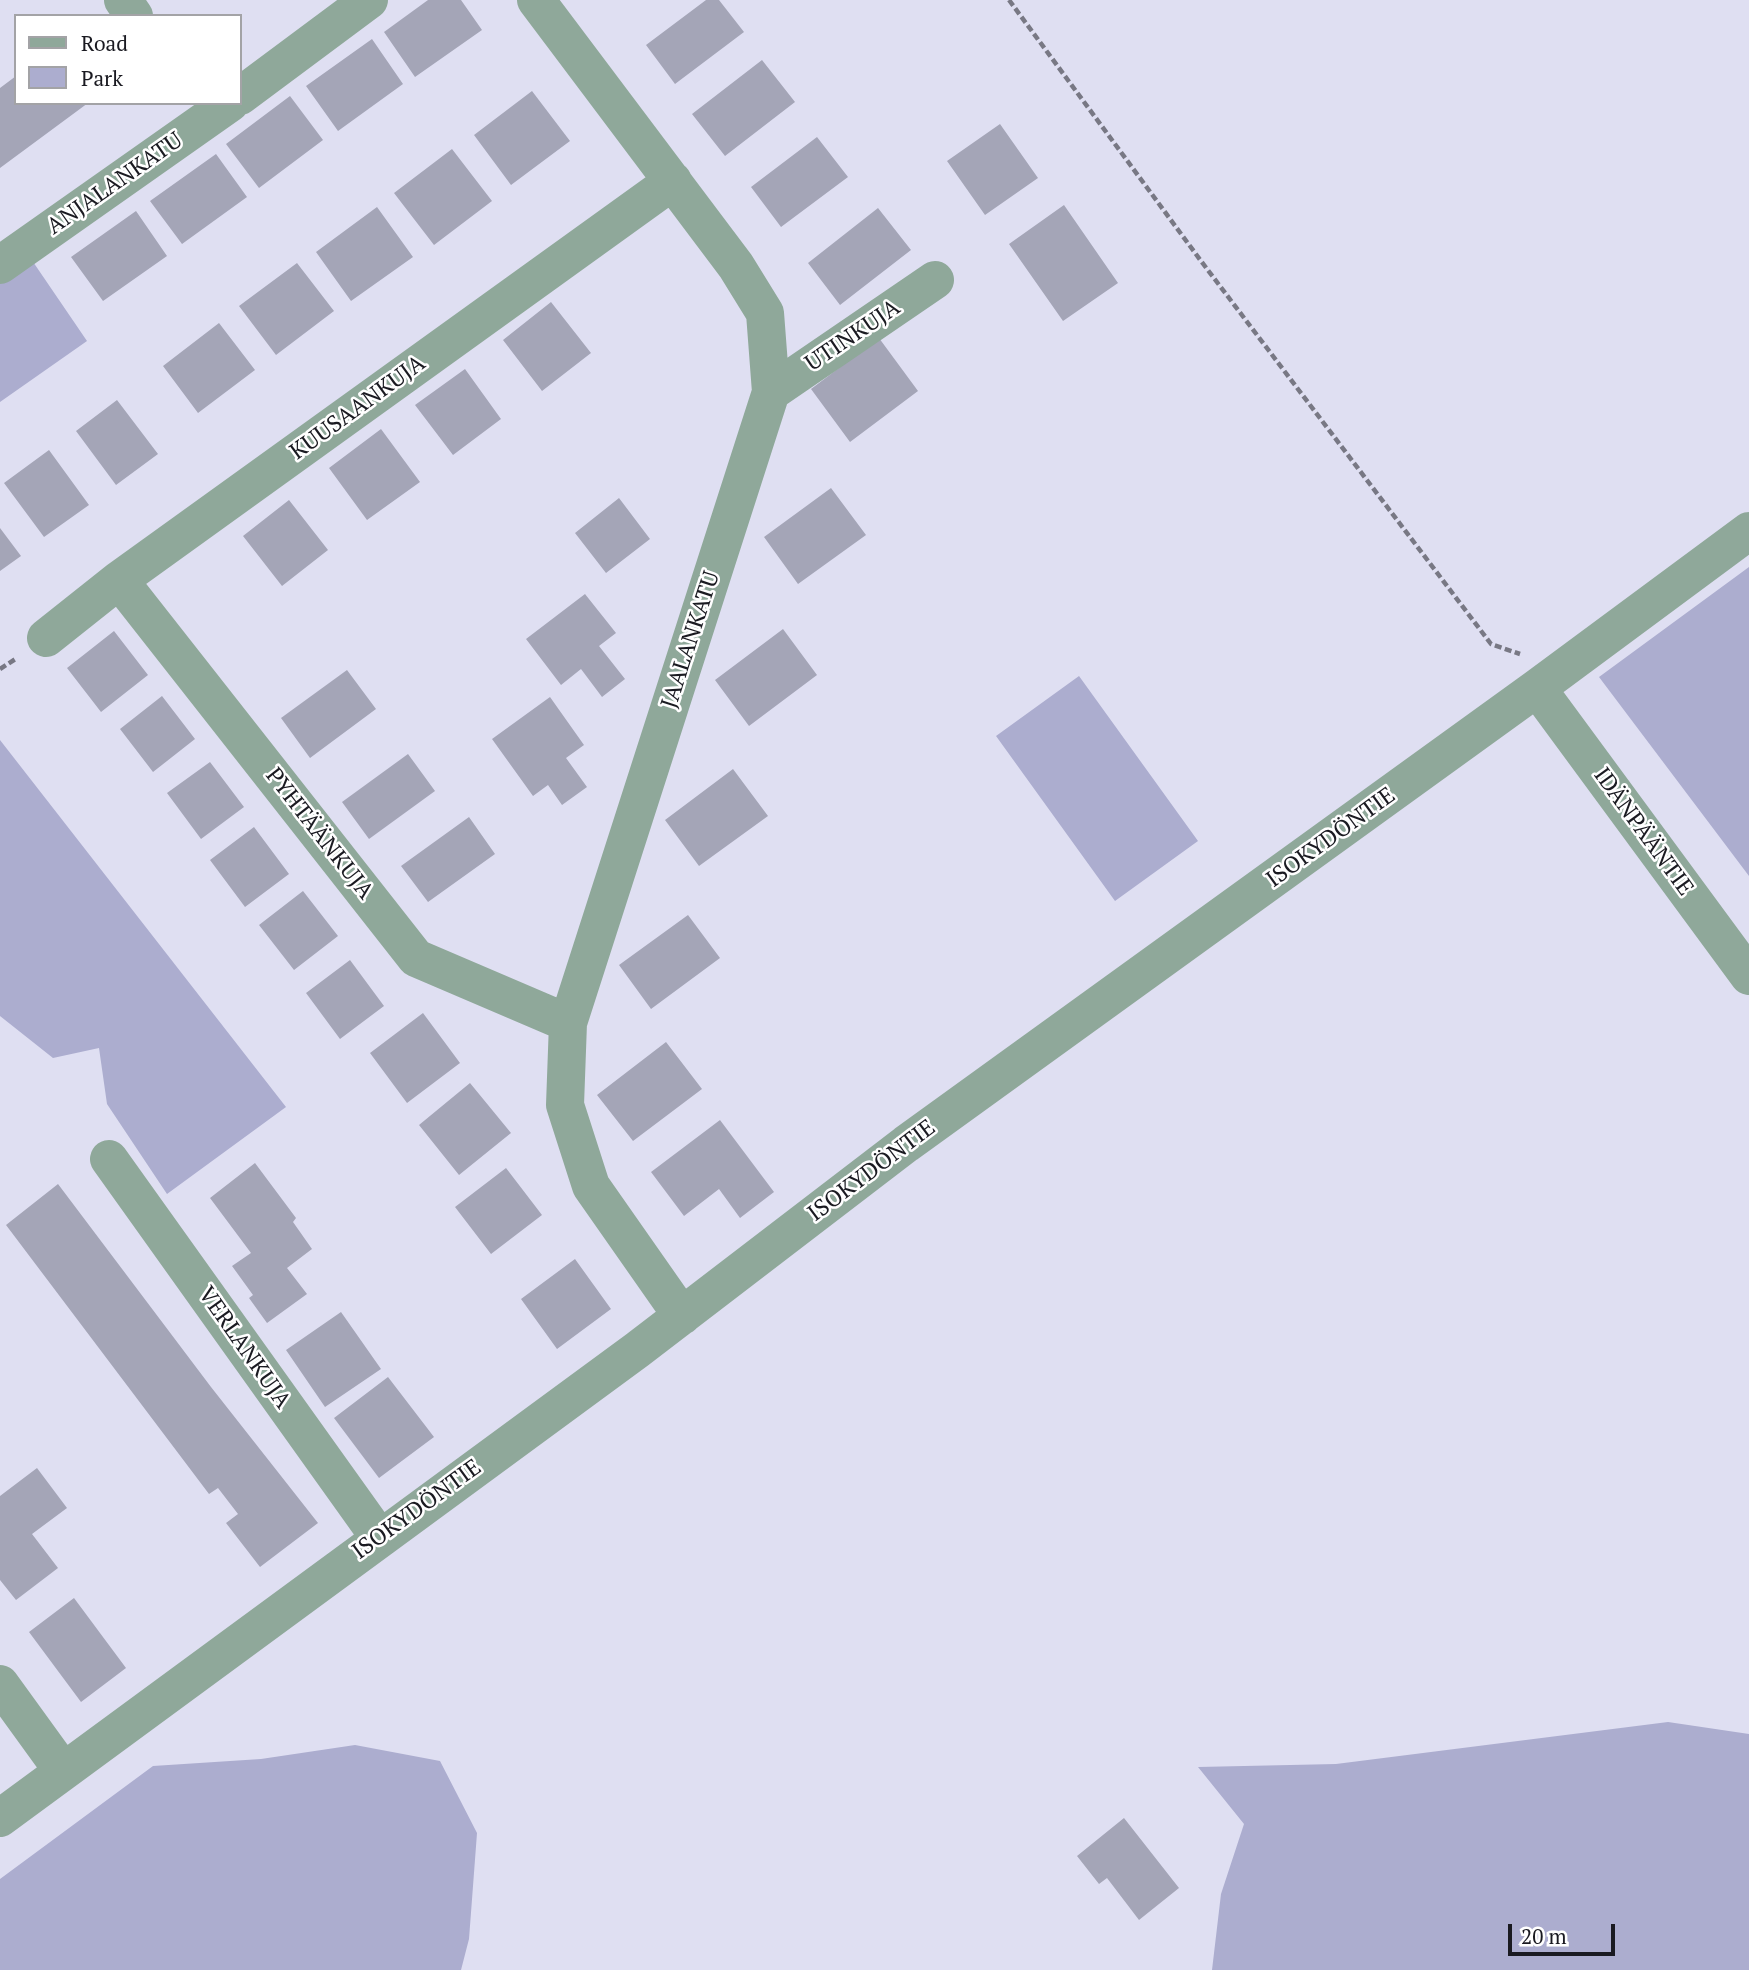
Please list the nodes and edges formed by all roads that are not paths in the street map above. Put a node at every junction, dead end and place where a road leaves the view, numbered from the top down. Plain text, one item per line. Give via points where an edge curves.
1 (369, 0) edge
2 (536, 0) edge
3 (242, 89) edge
4 (220, 105) edge
5 (673, 181) junction
6 (0, 265) edge
7 (935, 280) dead end
8 (771, 392) junction
9 (1749, 531) edge
10 (119, 580) junction
11 (46, 638) dead end
12 (1550, 678) junction
13 (1749, 976) edge
14 (568, 1023) junction
15 (110, 1159) dead end
16 (682, 1316) junction
17 (379, 1537) junction
18 (0, 1684) edge
19 (63, 1770) junction
20 (0, 1818) edge

1 - 3 street, ANJALANKATU
2 - 5 street, JAALANKATU
4 - 6 street, ANJALANKATU
5 - 8 street, JAALANKATU via 765,313
5 - 10 street, KUUSAANKUJA
7 - 8 street, UTINKUJA
8 - 14 street, JAALANKATU
9 - 12 street, ISOKYDÖNTIE
10 - 11 street, KUUSAANKUJA
10 - 14 street, PYHTÄÄNKUJA via 416,958
12 - 13 street, IDÄNPÄÄNTIE
12 - 16 street, ISOKYDÖNTIE via 906,1144
14 - 16 street, JAALANKATU via 565,1105 591,1186
15 - 17 street, VERLANKUJA
16 - 17 street, ISOKYDÖNTIE
17 - 19 street, ISOKYDÖNTIE
18 - 19 street
19 - 20 street, ISOKYDÖNTIE

